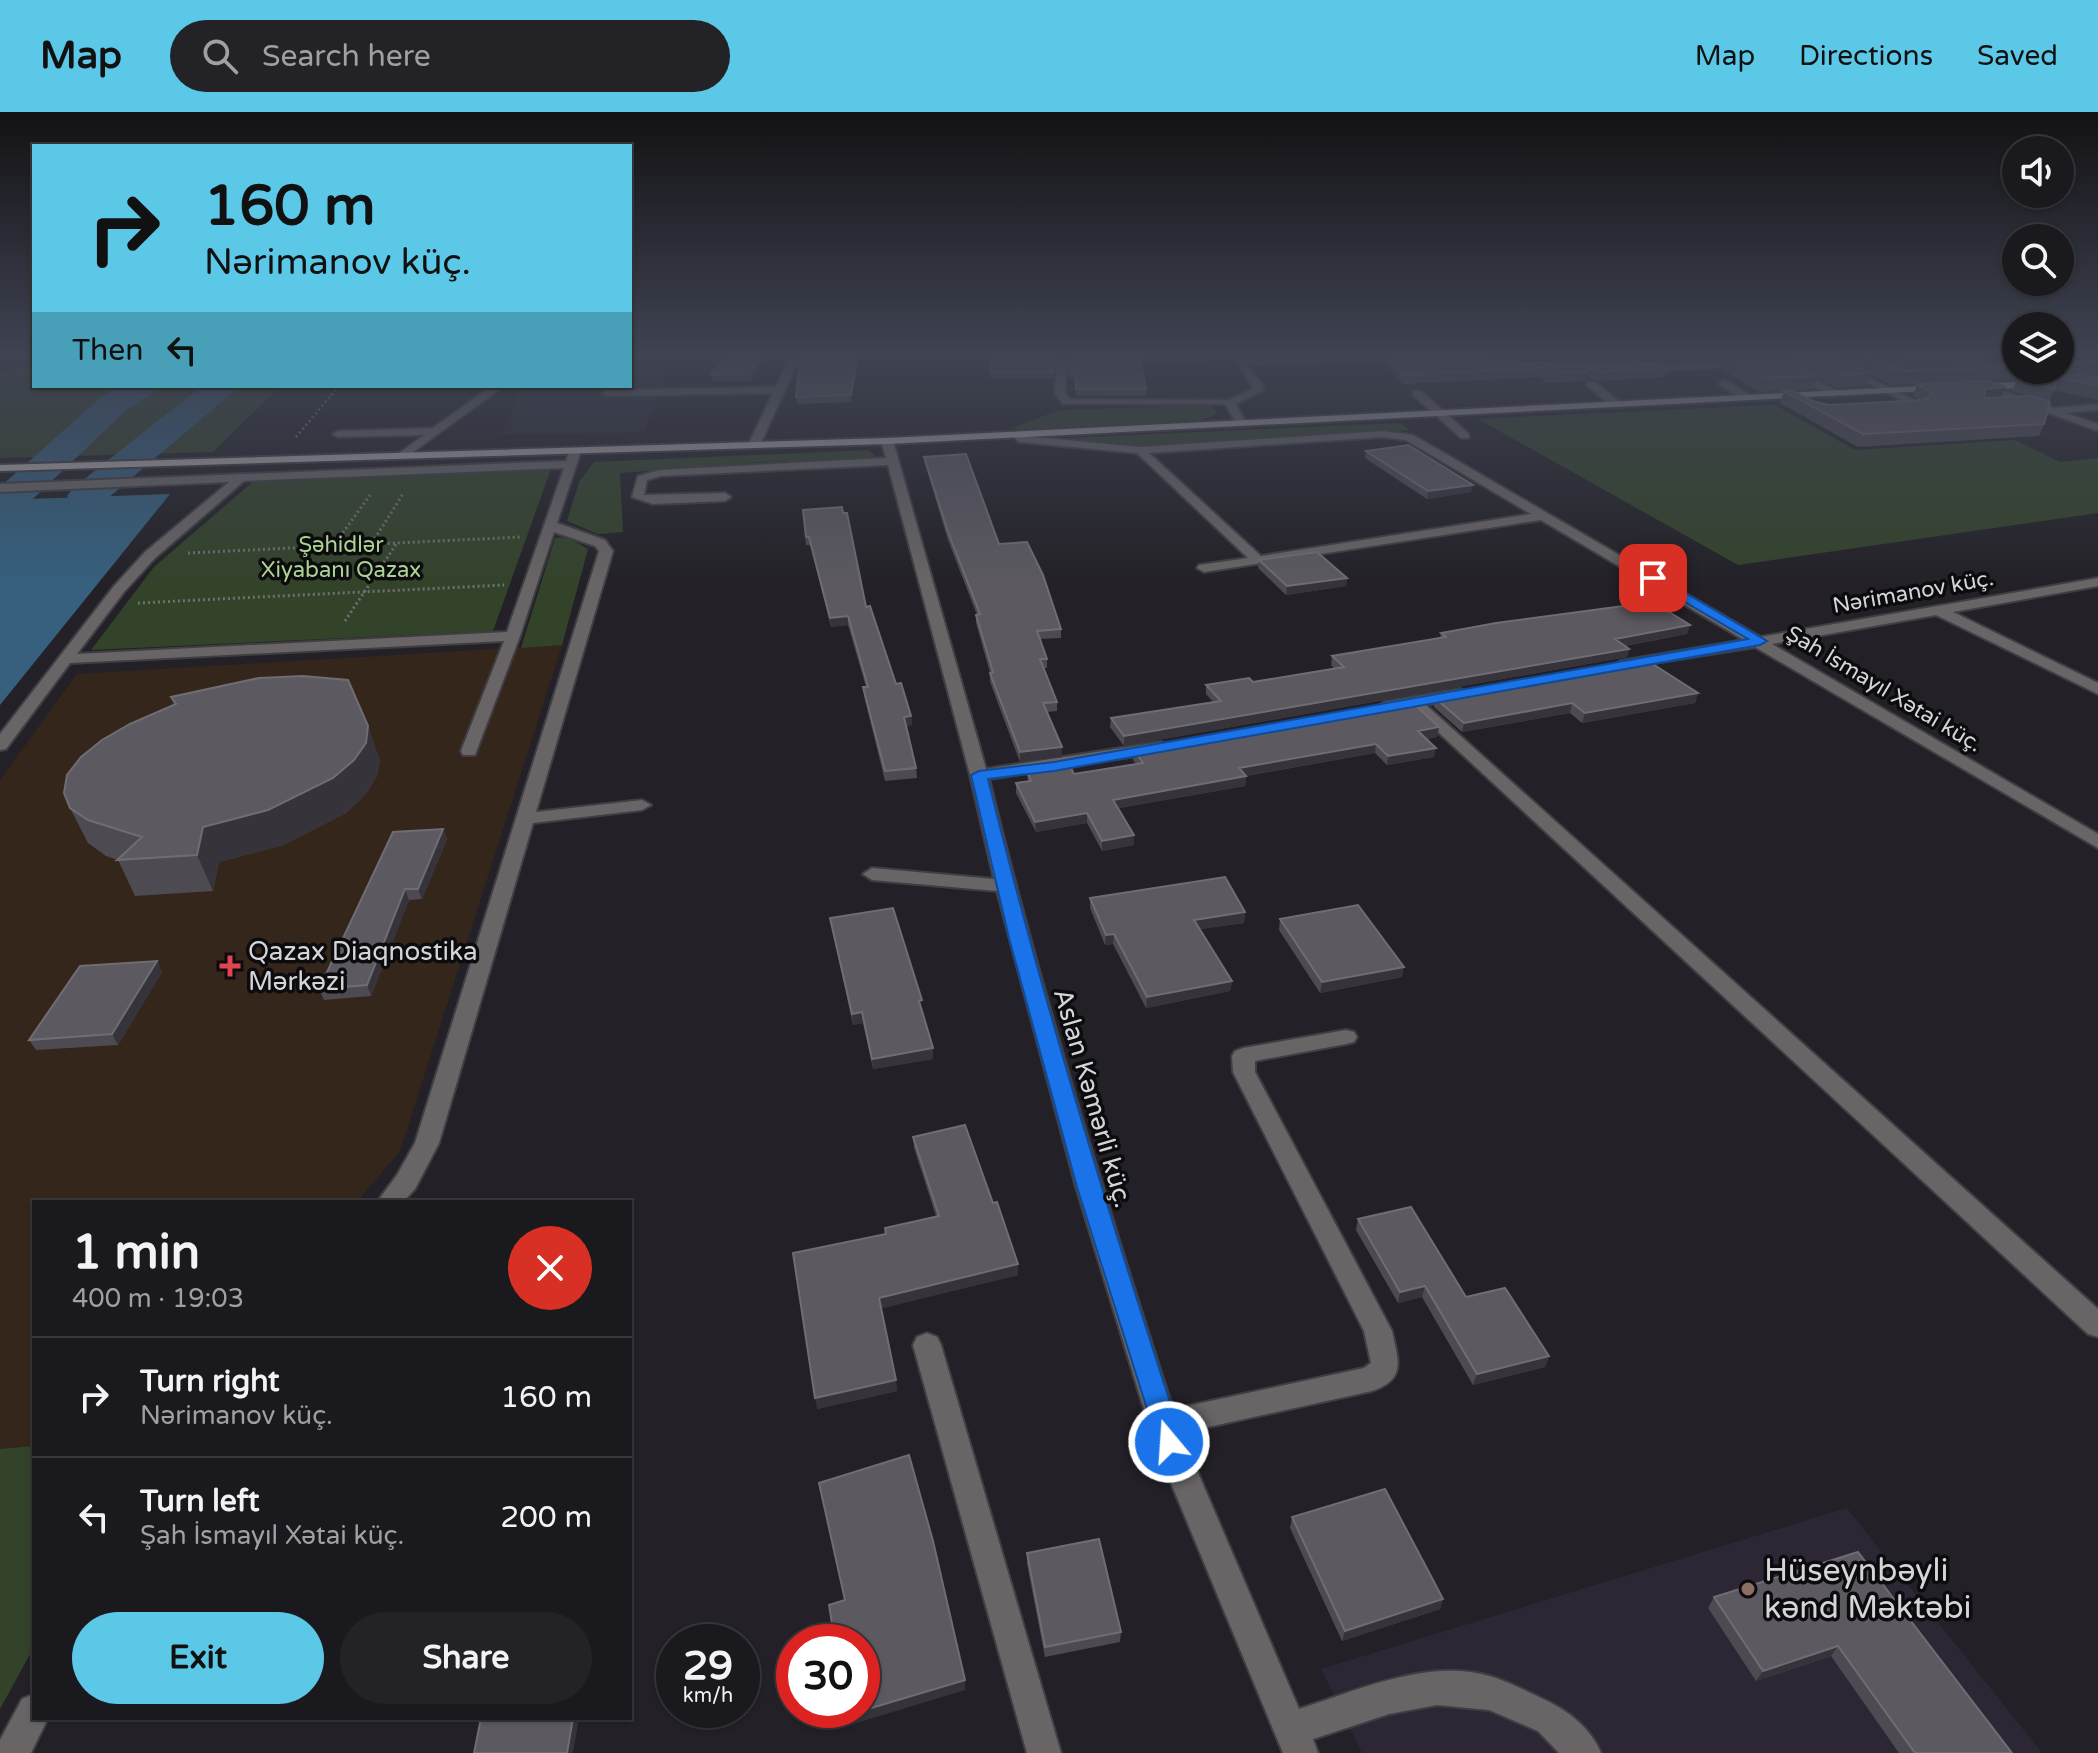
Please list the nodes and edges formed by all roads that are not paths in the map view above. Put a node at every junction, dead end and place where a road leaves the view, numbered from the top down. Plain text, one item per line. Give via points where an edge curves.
1 (418, 432) edge
2 (436, 432) edge
3 (760, 432) edge
4 (1081, 432) edge
5 (1460, 432) edge
6 (338, 434) dead end
7 (1017, 435) junction
8 (1465, 436) dead end
9 (754, 445) junction
10 (1140, 450) junction
11 (889, 451) junction
12 (401, 456) junction
13 (573, 457) junction
14 (0, 468) edge
15 (242, 477) junction
16 (0, 488) edge
17 (725, 497) dead end
18 (1546, 515) junction
19 (549, 530) junction
20 (1258, 560) junction
21 (1204, 568) dead end
22 (2098, 582) edge
23 (1938, 610) junction
24 (513, 636) junction
25 (1760, 641) junction
26 (66, 659) junction
27 (1603, 669) edge
28 (2098, 689) edge
29 (1477, 691) edge
30 (1414, 702) junction
31 (1367, 711) edge
32 (1179, 744) edge
33 (0, 745) edge
34 (469, 751) dead end
35 (979, 775) junction
36 (642, 805) dead end
37 (525, 819) junction
38 (2098, 842) edge
39 (872, 874) dead end
40 (1006, 886) junction
41 (1346, 1037) dead end
42 (391, 1200) edge
43 (2098, 1326) edge
44 (927, 1345) dead end
45 (1164, 1424) junction
46 (32, 1715) edge
47 (1295, 1741) edge
48 (12, 1753) edge
49 (1044, 1753) edge
50 (1584, 1753) edge

1 - 6 street
2 - 12 street
3 - 9 street
4 - 7 main road
5 - 8 street
7 - 10 street, Şah İsmayıl Xətai küç. via 1038,443
7 - 11 main road
9 - 11 main road
9 - 13 main road
10 - 18 street, Şah İsmayıl Xətai küç. via 1397,435 1421,442
10 - 20 street
11 - 17 street via 660,473 642,478 638,497
11 - 35 street, Aslan Kəmərli küç.
12 - 13 main road
12 - 14 main road
13 - 15 street
13 - 19 street
15 - 16 street
15 - 26 street via 150,555
18 - 20 street
18 - 25 street, Şah İsmayıl Xətai küç.
19 - 24 street
19 - 37 street via 600,543 606,551
20 - 21 street
22 - 23 street, Nərimanov küç.
23 - 25 street, Nərimanov küç.
23 - 28 street
24 - 26 street
24 - 34 street
25 - 27 street, Nərimanov küç.
25 - 38 street, Şah İsmayıl Xətai küç.
26 - 33 street
29 - 30 street
30 - 31 street
30 - 43 street
32 - 35 street
35 - 40 street, Aslan Kəmərli küç.
36 - 37 street
37 - 42 street via 427,1143
39 - 40 street
40 - 45 street, Aslan Kəmərli küç. via 1088,1187
41 - 45 street via 1260,1050 1243,1056 1244,1072 1378,1331 1386,1367 1372,1379
44 - 49 street
45 - 47 street, Aslan Kəmərli küç.
46 - 48 street
47 - 50 street via 1389,1697 1437,1688 1490,1693 1550,1719

